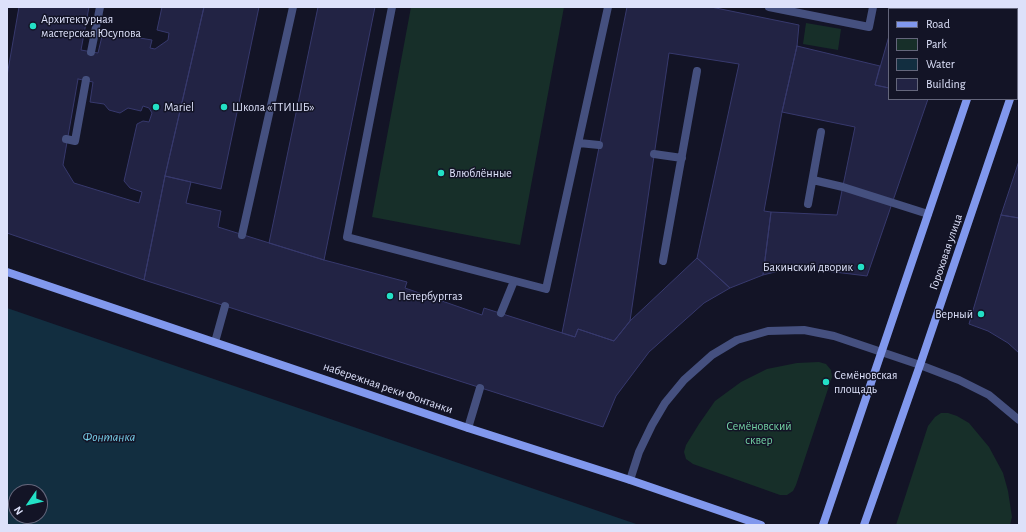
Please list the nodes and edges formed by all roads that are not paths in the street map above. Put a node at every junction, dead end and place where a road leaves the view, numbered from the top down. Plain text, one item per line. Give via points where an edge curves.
1 (100, 7) edge
2 (293, 7) edge
3 (392, 7) edge
4 (608, 7) edge
5 (769, 7) edge
6 (873, 7) edge
7 (783, 8) edge
8 (91, 52) dead end
9 (697, 72) dead end
10 (86, 80) dead end
11 (967, 100) edge
12 (1010, 100) edge
13 (821, 132) dead end
14 (66, 140) dead end
15 (579, 143) junction
16 (599, 146) dead end
17 (654, 154) dead end
18 (682, 158) junction
19 (813, 180) junction
20 (808, 204) dead end
21 (928, 214) junction
22 (242, 235) dead end
23 (663, 261) dead end
24 (7, 272) edge
25 (514, 281) junction
26 (225, 306) dead end
27 (501, 313) dead end
28 (215, 342) junction
29 (881, 352) junction
30 (920, 365) junction
31 (480, 388) dead end
32 (1019, 420) edge
33 (468, 428) junction
34 (630, 480) junction
35 (761, 525) edge
36 (823, 525) edge
37 (864, 525) edge

1 - 8 street
2 - 22 street
3 - 25 street via 347,237
4 - 15 street
5 - 7 street
6 - 7 street via 869,27
9 - 18 street
10 - 14 street via 75,141
11 - 21 main road
12 - 30 main road, Гороховая улица
13 - 19 street
15 - 16 street
15 - 25 street via 546,289
17 - 18 street
18 - 23 street
19 - 20 street
19 - 21 street
21 - 29 main road
24 - 28 main road, набережная реки Фонтанки
25 - 27 street
26 - 28 street
28 - 33 main road, набережная реки Фонтанки
29 - 30 street
29 - 34 street via 834,336 804,330 768,331 737,340 712,355 684,380 665,402 639,452
29 - 36 main road
30 - 32 street via 989,395
30 - 37 main road, Гороховая улица
31 - 33 street
33 - 34 main road, набережная реки Фонтанки
34 - 35 main road, набережная реки Фонтанки

